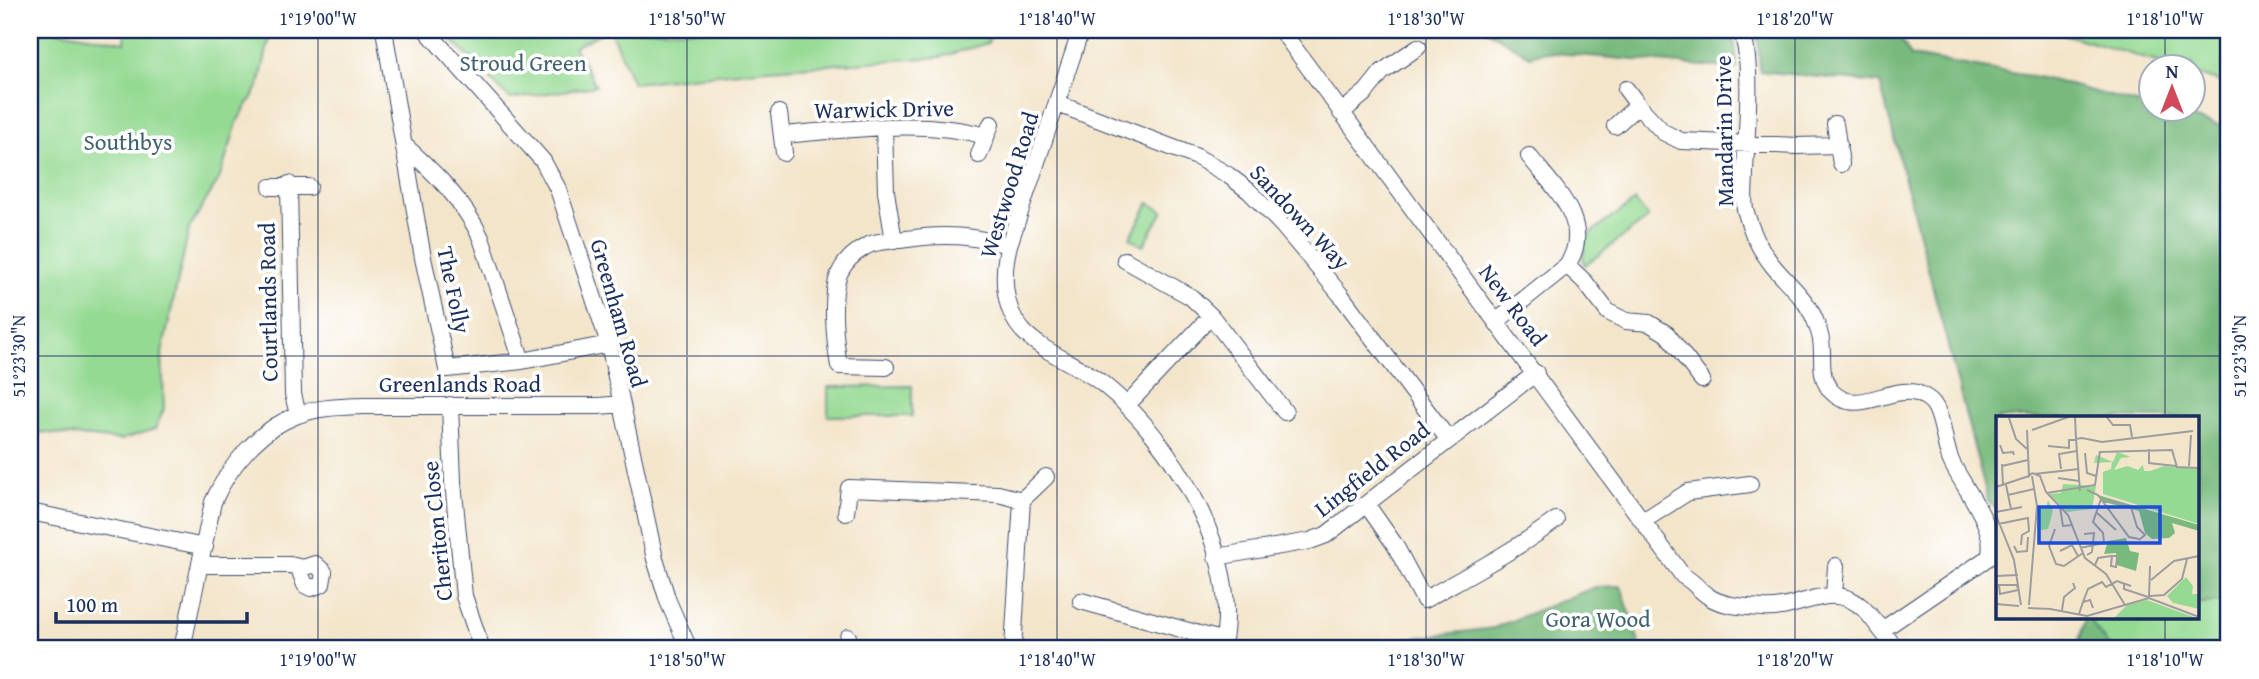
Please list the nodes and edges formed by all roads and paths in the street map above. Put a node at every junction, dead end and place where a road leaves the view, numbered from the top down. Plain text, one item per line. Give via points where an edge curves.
1 (384, 30) edge
2 (426, 30) edge
3 (1082, 30) edge
4 (1741, 30) edge
5 (1288, 32) edge
6 (1418, 47) dead end
7 (1626, 89) dead end
8 (1058, 104) junction
9 (1638, 105) junction
10 (779, 113) dead end
11 (1341, 113) junction
12 (1835, 124) dead end
13 (1615, 126) dead end
14 (884, 128) junction
15 (782, 135) junction
16 (1746, 144) junction
17 (404, 145) junction
18 (1839, 145) junction
19 (784, 153) dead end
20 (979, 155) dead end
21 (1529, 156) dead end
22 (1842, 164) dead end
23 (289, 185) junction
24 (271, 187) dead end
25 (309, 187) dead end
26 (894, 241) junction
27 (1009, 244) junction
28 (1125, 260) dead end
29 (1567, 265) junction
30 (1211, 316) junction
31 (1497, 321) junction
32 (609, 344) junction
33 (522, 361) junction
34 (886, 367) dead end
35 (1536, 373) junction
36 (1702, 380) dead end
37 (622, 404) junction
38 (1128, 404) junction
39 (450, 405) junction
40 (1285, 412) dead end
41 (298, 415) junction
42 (1448, 439) junction
43 (1046, 477) dead end
44 (1750, 484) dead end
45 (1022, 499) junction
46 (1367, 505) junction
47 (30, 512) edge
48 (846, 513) dead end
49 (1556, 520) dead end
50 (1643, 521) junction
51 (205, 547) junction
52 (1995, 550) edge
53 (1216, 557) junction
54 (202, 565) junction
55 (1836, 566) dead end
56 (303, 568) dead end
57 (1834, 594) junction
58 (1081, 601) dead end
59 (1882, 630) junction
60 (1223, 645) edge
61 (182, 649) edge
62 (482, 649) edge
63 (689, 649) edge
64 (1013, 649) edge
65 (1896, 649) edge

1 - 17 street, The Folly
2 - 32 street, Greenham Road via 543,161 558,189
3 - 8 street, Westwood Road
4 - 16 street, Mandarin Drive via 1748,58
5 - 11 street, New Road
6 - 11 street via 1382,72
7 - 9 street
8 - 27 street, Westwood Road
8 - 42 street, Sandown Way via 1197,157 1249,191 1340,294
9 - 13 street
9 - 16 street via 1672,138
10 - 15 street, Warwick Drive
11 - 31 street, New Road
12 - 18 street
14 - 15 street, Warwick Drive
14 - 20 street, Warwick Drive via 988,130
14 - 26 street via 886,192
15 - 19 street, Warwick Drive
16 - 18 street
16 - 52 street, Mandarin Drive via 1745,208 1764,253 1814,317 1827,384 1850,401 1904,392 1916,393 1934,405 1951,461 1969,489
17 - 33 street, The Folly via 472,219
17 - 33 street, The Folly via 447,369
18 - 22 street
21 - 29 street via 1573,216 1577,240
23 - 24 street
23 - 25 street
23 - 41 street, Courtlands Road via 293,394
26 - 27 street via 960,234
26 - 34 street via 867,245 851,257 835,289 839,366
27 - 38 street, Westwood Road via 1006,292 1022,330
28 - 30 street via 1191,298
29 - 31 street
29 - 36 street via 1608,312 1626,321 1649,323 1667,334
30 - 38 street
30 - 40 street
31 - 35 street, New Road
32 - 33 street, The Folly
32 - 37 street, Greenham Road
35 - 42 street, Lingfield Road
35 - 50 street, New Road
37 - 39 street, Greenlands Road
37 - 63 street, Greenham Road via 655,559 667,601
38 - 53 street, Westwood Road via 1184,477
39 - 41 street, Greenlands Road via 328,408
39 - 62 street, Cheriton Close via 464,596
41 - 51 street, Greenlands Road via 249,447 227,475 213,502
42 - 46 street, Lingfield Road
43 - 45 street
44 - 50 street via 1688,492
45 - 48 street via 849,488
45 - 64 street
46 - 49 street via 1395,545 1419,604 1518,548
46 - 53 street, Lingfield Road via 1326,536
47 - 51 street
50 - 57 street, New Road via 1683,576 1715,600 1780,609
51 - 54 street, Greenlands Road
52 - 59 street, Mandarin Drive
53 - 60 street, Westwood Road via 1225,601
54 - 56 street
54 - 61 street, Greenlands Road
55 - 57 street
57 - 59 street via 1849,599
58 - 60 street
59 - 65 street

